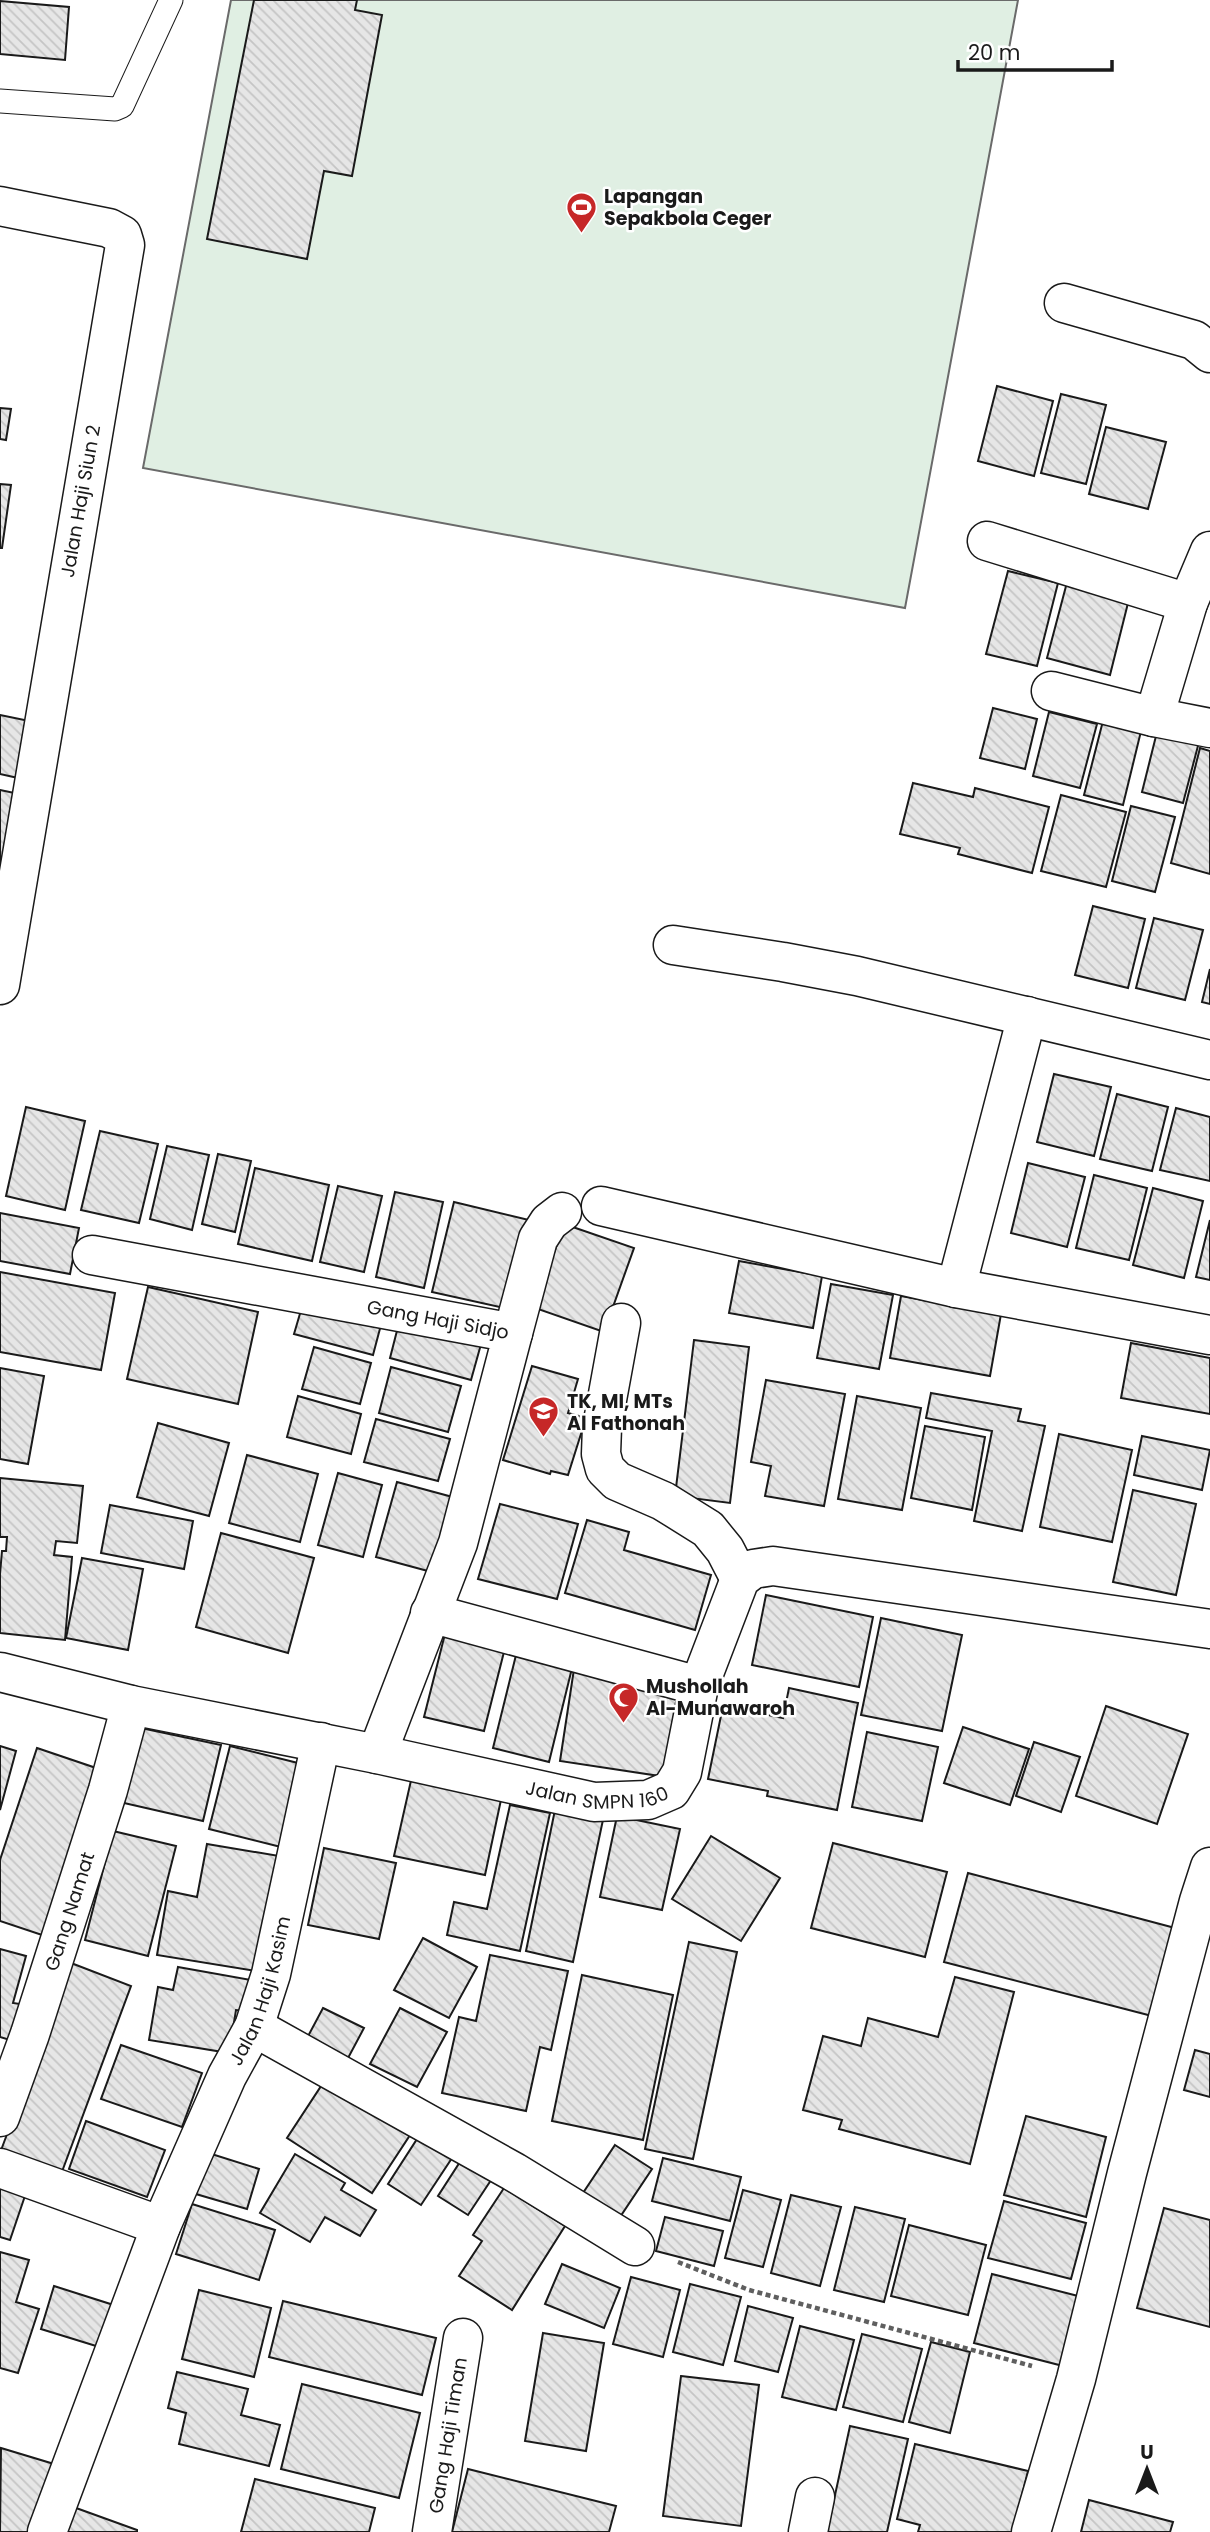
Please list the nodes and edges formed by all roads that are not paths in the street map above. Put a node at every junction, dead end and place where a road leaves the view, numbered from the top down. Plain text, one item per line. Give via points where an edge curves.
1 (171, 0) edge
2 (0, 101) edge
3 (0, 206) edge
4 (1064, 303) dead end
5 (1210, 353) edge
6 (987, 541) dead end
7 (1210, 551) edge
8 (1188, 603) junction
9 (1051, 691) dead end
10 (1154, 718) junction
11 (1210, 728) edge
12 (7, 890) edge
13 (673, 945) dead end
14 (0, 985) edge
15 (1027, 1016) junction
16 (1210, 1060) edge
17 (601, 1206) dead end
18 (562, 1212) dead end
19 (92, 1255) dead end
20 (957, 1288) junction
21 (621, 1323) dead end
22 (513, 1333) junction
23 (1210, 1335) edge
24 (740, 1579) junction
25 (430, 1613) junction
26 (1210, 1629) edge
27 (0, 1672) edge
28 (699, 1686) junction
29 (131, 1705) junction
30 (321, 1742) junction
31 (377, 1754) junction
32 (1210, 1867) edge
33 (254, 2027) junction
34 (0, 2117) edge
35 (0, 2168) edge
36 (162, 2226) junction
37 (635, 2246) road end
38 (463, 2338) dead end
39 (47, 2532) edge
40 (432, 2532) edge
41 (1031, 2532) edge

1 - 2 lane via 122,106
3 - 12 street, Jalan Haji Siun 2 via 109,228 122,234 125,245
4 - 5 street via 1194,340
6 - 8 street
7 - 8 street
8 - 10 street
9 - 10 street
10 - 11 street
12 - 14 street, Jalan Haji Siun 2
13 - 15 street via 783,961
15 - 16 street
15 - 20 street
17 - 20 street
18 - 22 street via 538,1239
19 - 22 street, Gang Haji Sidjo
20 - 23 street
21 - 24 street via 602,1427 605,1469 617,1481 663,1501 708,1529
22 - 25 street, Gang Haji Sidjo via 458,1543
24 - 26 street via 753,1569 773,1566
24 - 28 street, Jalan SMPN 160
25 - 28 street
25 - 31 street, Gang Haji Sidjo
27 - 29 street, Jalan SMPN 160
28 - 31 street, Jalan SMPN 160 via 682,1772 671,1790 648,1800 594,1802
29 - 30 street, Jalan SMPN 160
29 - 34 street, Gang Namat via 108,1790
30 - 31 street, Jalan SMPN 160
30 - 33 street, Jalan Haji Kasim via 271,1974
32 - 41 street via 1076,2379
33 - 36 street, Jalan Haji Kasim
33 - 37 street via 514,2172
35 - 36 street
36 - 39 street, Jalan Haji Kasim
38 - 40 street, Gang Haji Timan

